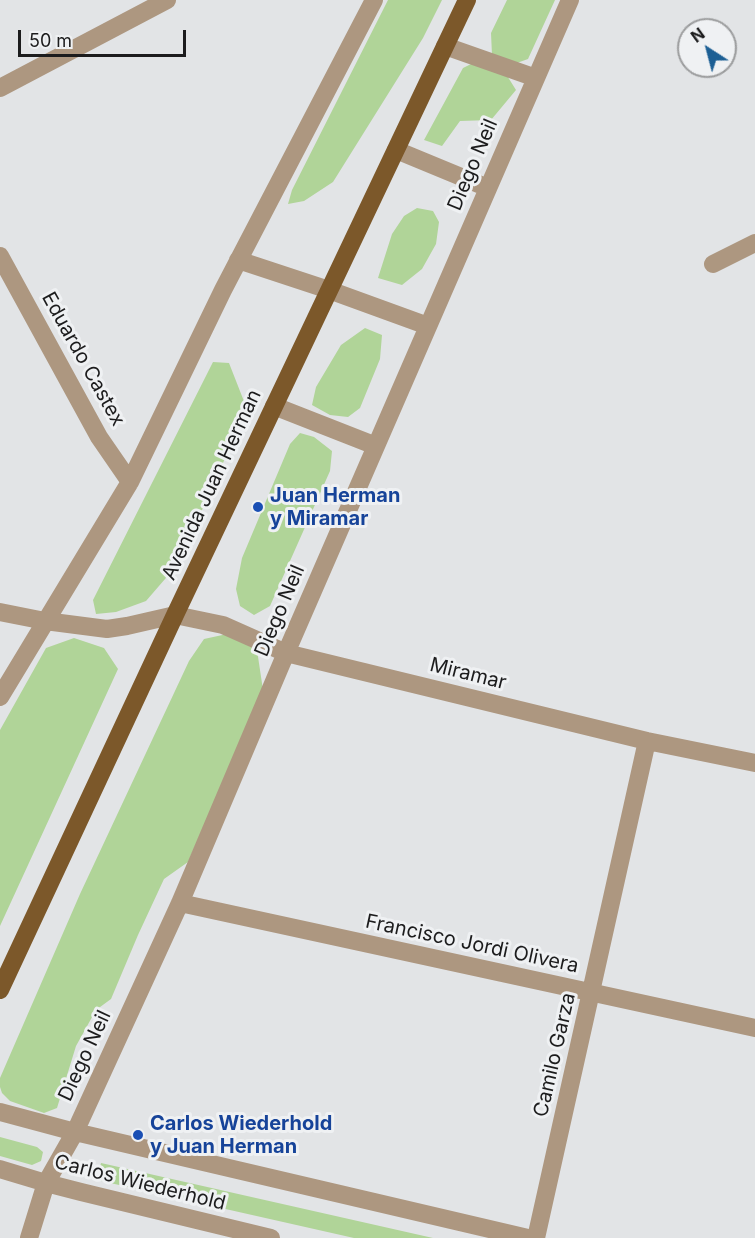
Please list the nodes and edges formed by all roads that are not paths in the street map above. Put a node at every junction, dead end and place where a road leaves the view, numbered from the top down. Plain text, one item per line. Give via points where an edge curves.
1 (166, 0) edge
2 (374, 0) edge
3 (467, 0) edge
4 (570, 0) edge
5 (445, 46) junction
6 (536, 78) junction
7 (0, 88) edge
8 (396, 150) junction
9 (488, 188) junction
10 (755, 243) edge
11 (0, 256) edge
12 (238, 260) junction
13 (713, 264) dead end
14 (329, 290) junction
15 (428, 326) junction
16 (274, 406) junction
17 (376, 446) junction
18 (130, 482) junction
19 (0, 612) edge
20 (175, 615) junction
21 (45, 621) junction
22 (286, 653) junction
23 (0, 697) edge
24 (647, 741) junction
25 (755, 763) edge
26 (180, 903) junction
27 (0, 990) edge
28 (592, 992) junction
29 (755, 1028) edge
30 (0, 1112) edge
31 (75, 1132) junction
32 (0, 1169) edge
33 (46, 1183) junction
34 (29, 1238) edge
35 (271, 1238) edge
36 (528, 1238) edge
37 (536, 1238) edge

1 - 7 street
2 - 12 street
3 - 5 main road, Avenida Juan Herman
4 - 6 street, Diego Neil
5 - 6 street
5 - 8 main road, Avenida Juan Herman
6 - 9 street, Diego Neil
8 - 9 street
8 - 14 main road, Avenida Juan Herman
9 - 15 street, Diego Neil
10 - 13 street
11 - 18 street, Eduardo Castex via 99,437
12 - 14 street
12 - 18 street
14 - 15 street
14 - 16 main road, Avenida Juan Herman
15 - 17 street, Diego Neil
16 - 17 street
16 - 20 main road, Avenida Juan Herman
17 - 22 street, Diego Neil
18 - 21 street
19 - 21 street
20 - 21 street via 107,629
20 - 22 street, Miramar via 223,625
20 - 27 main road, Avenida Juan Herman
21 - 23 street
22 - 24 street, Miramar
22 - 26 street, Diego Neil
24 - 25 street, Miramar
24 - 28 street, Camilo Garza
26 - 28 street, Francisco Jordi Olivera
26 - 31 street, Diego Neil
28 - 29 street, Francisco Jordi Olivera
28 - 37 street, Camilo Garza
30 - 31 street, Carlos Wiederhold
31 - 33 street, Diego Neil
31 - 36 street, Carlos Wiederhold
32 - 33 street, Carlos Wiederhold
33 - 34 street, Diego Neil
33 - 35 street, Carlos Wiederhold

